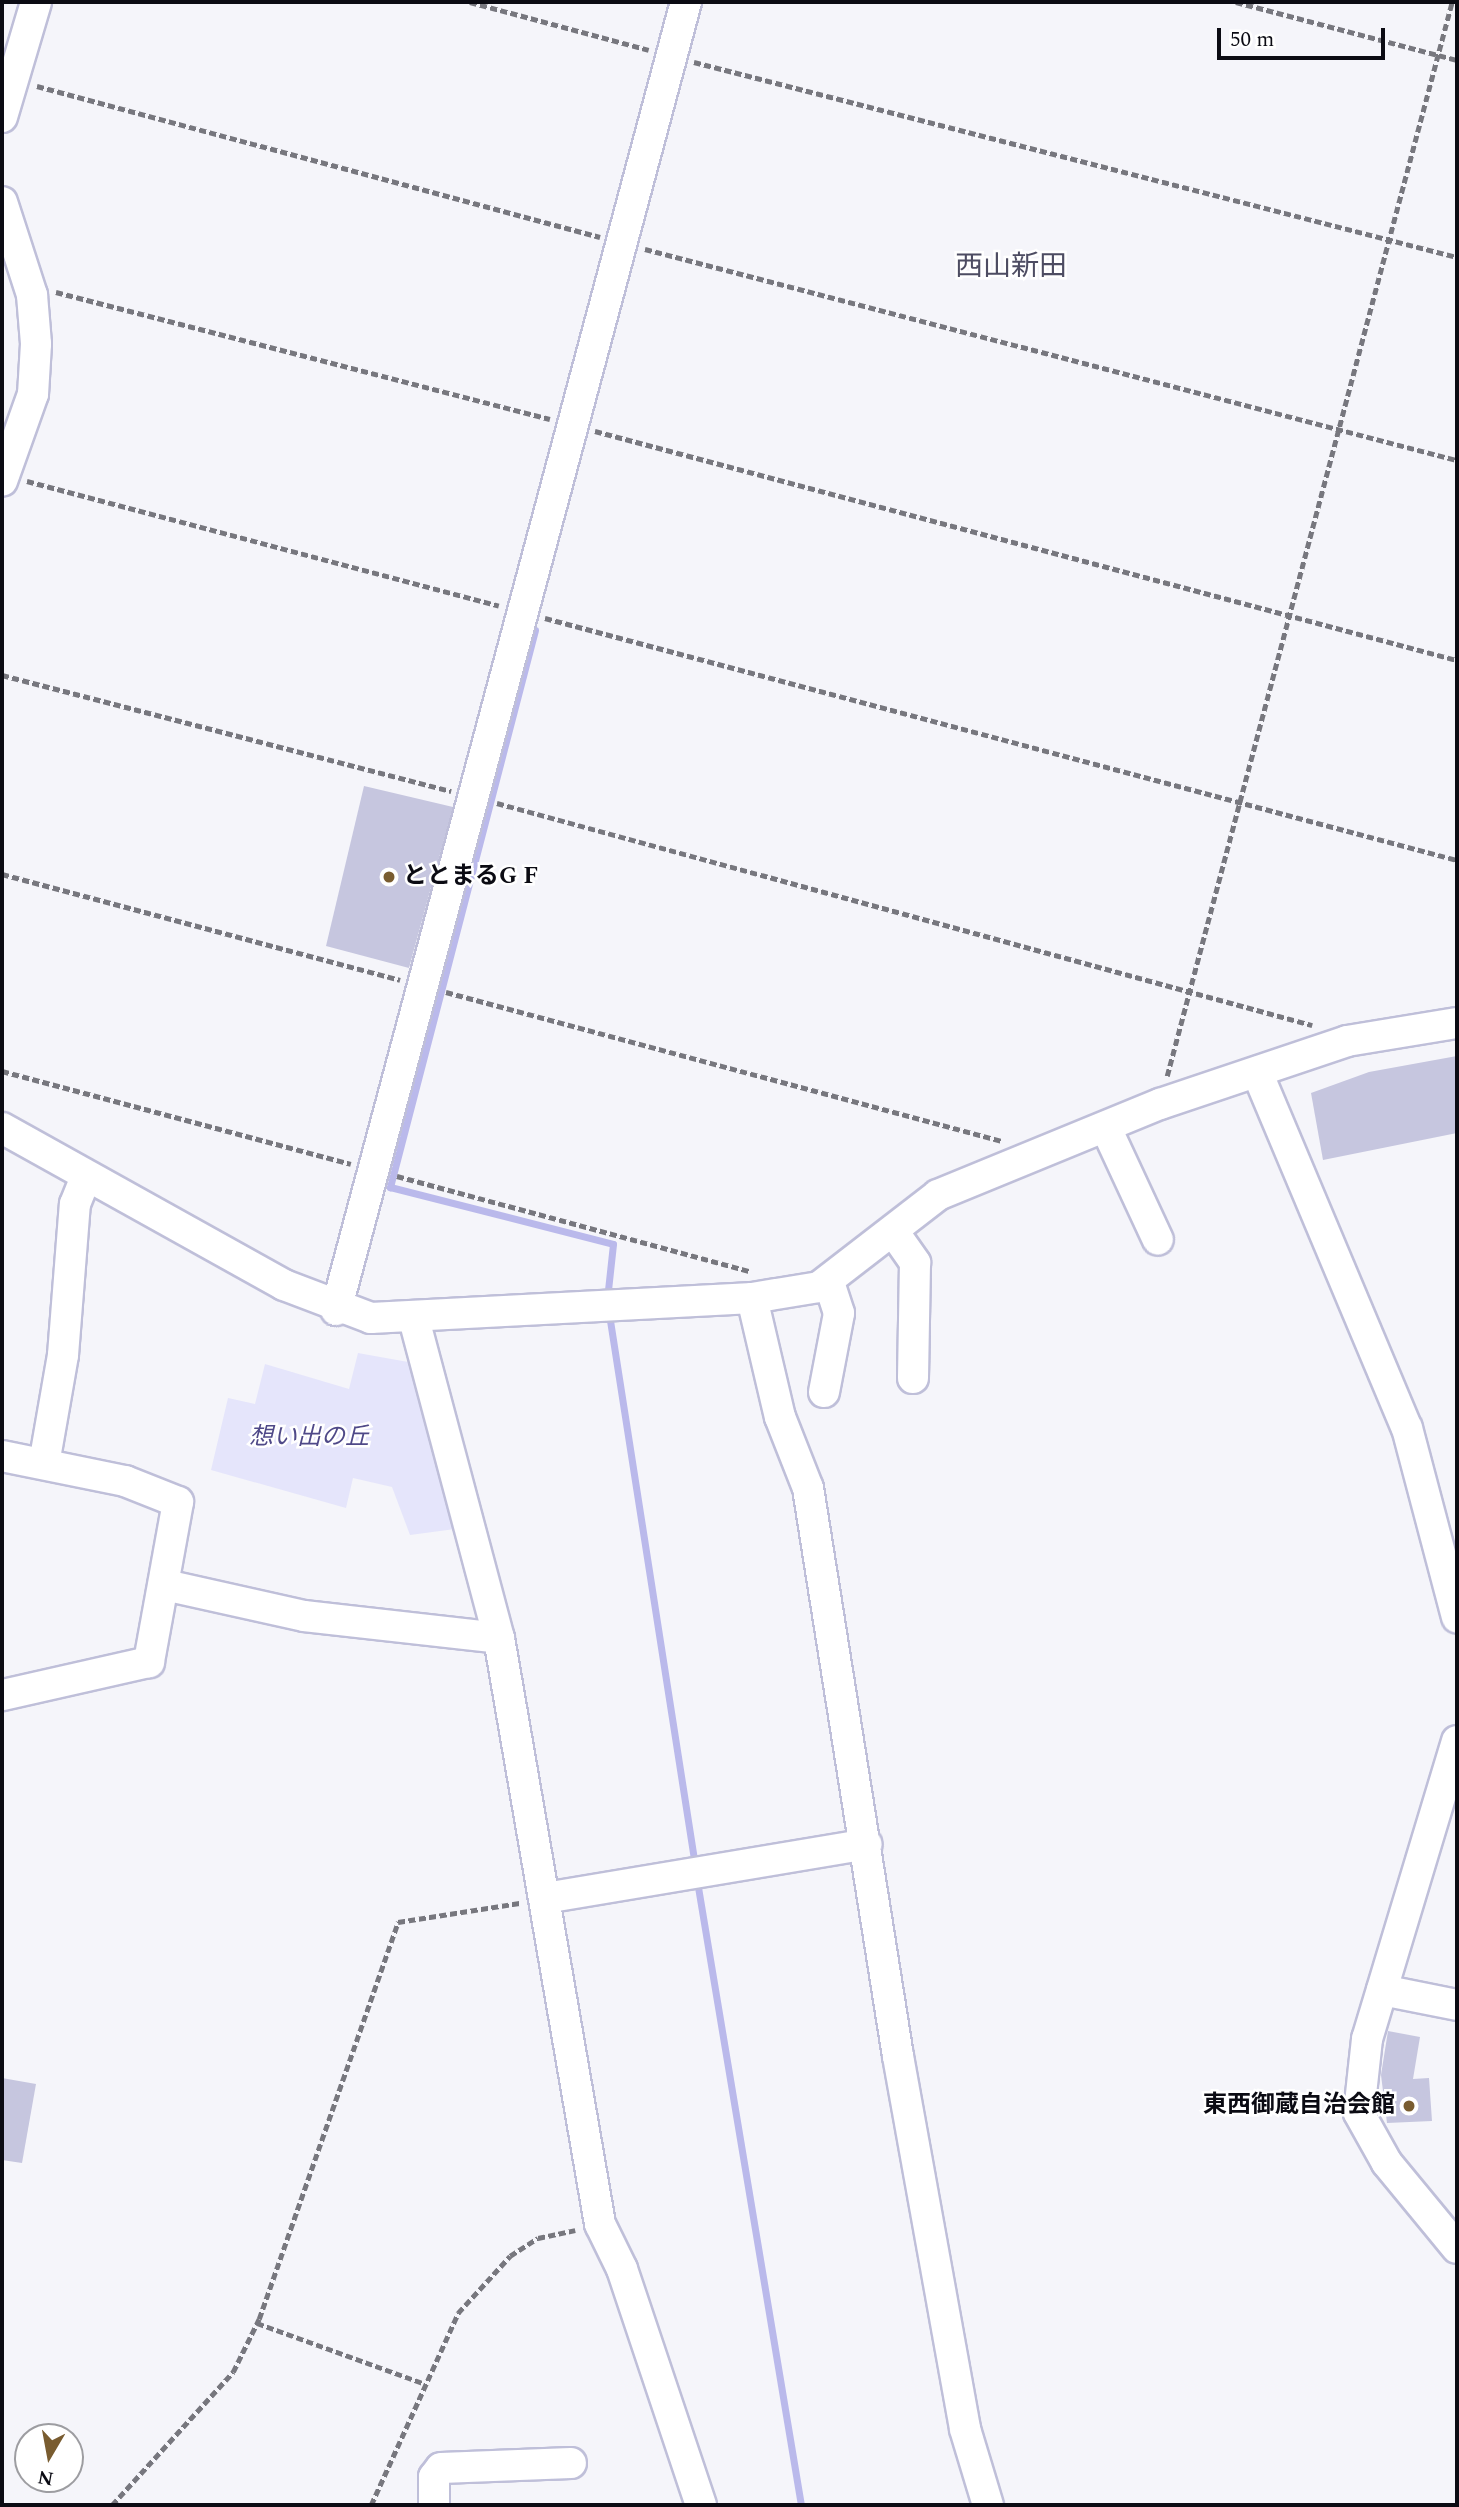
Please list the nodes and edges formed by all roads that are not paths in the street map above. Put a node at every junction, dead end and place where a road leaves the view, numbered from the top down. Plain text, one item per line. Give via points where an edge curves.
1 (36, 2) edge
2 (685, 2) edge
3 (2, 117) edge
4 (2, 202) edge
5 (5, 467) edge
6 (1457, 1023) edge
7 (1257, 1072) junction
8 (2, 1128) edge
9 (1106, 1128) junction
10 (86, 1177) junction
11 (893, 1231) junction
12 (1158, 1240) dead end
13 (829, 1282) junction
14 (751, 1298) junction
15 (336, 1310) junction
16 (414, 1319) junction
17 (913, 1378) dead end
18 (824, 1392) dead end
19 (2, 1456) edge
20 (44, 1464) junction
21 (165, 1585) junction
22 (1457, 1617) edge
23 (499, 1639) junction
24 (2, 1695) edge
25 (1457, 1741) edge
26 (867, 1844) junction
27 (545, 1898) junction
28 (1382, 1990) junction
29 (1457, 2005) edge
30 (1457, 2248) edge
31 (571, 2463) dead end
32 (434, 2505) edge
33 (701, 2505) edge
34 (988, 2505) edge

1 - 3 street
2 - 15 street via 576,426
4 - 5 street via 32,295 33,394
6 - 7 street via 1347,1041
7 - 9 street via 1160,1104
7 - 22 street via 1408,1428
8 - 10 street
9 - 11 street via 938,1195
9 - 12 street
10 - 15 street
10 - 20 street via 72,1224 62,1355
11 - 13 street
11 - 17 street via 915,1263
13 - 14 street
13 - 18 street via 839,1314
14 - 16 street
14 - 26 street via 780,1417 808,1488
15 - 16 street
16 - 23 street
19 - 20 street
20 - 21 street via 160,1491 178,1502
21 - 23 street via 304,1616
21 - 24 street via 149,1662
23 - 27 street
25 - 28 street
26 - 27 street
26 - 34 street via 965,2428
27 - 33 street via 600,2224 622,2269
28 - 29 street
28 - 30 street via 1361,2064 1359,2113 1387,2163
31 - 32 street via 441,2468 433,2477

